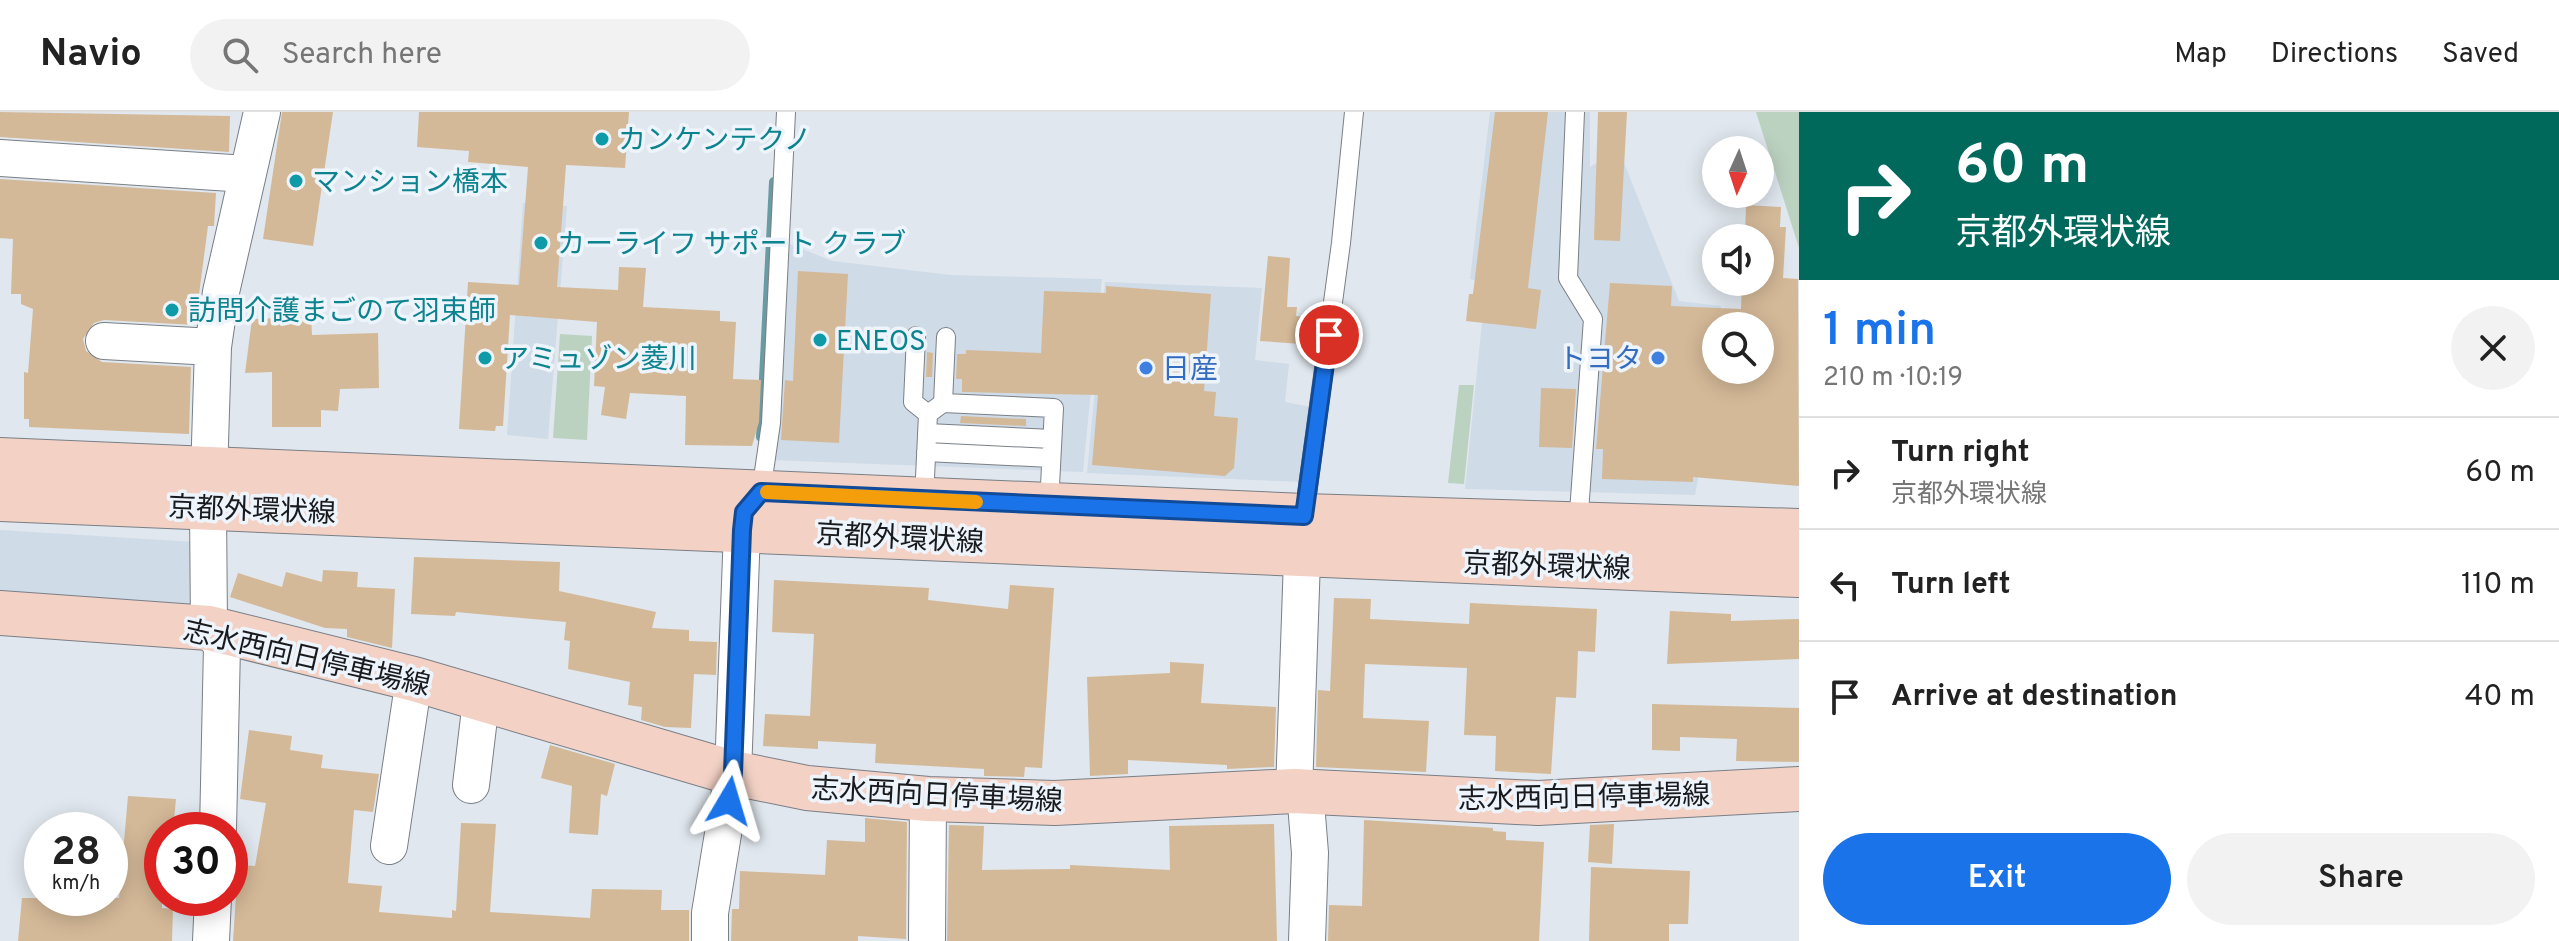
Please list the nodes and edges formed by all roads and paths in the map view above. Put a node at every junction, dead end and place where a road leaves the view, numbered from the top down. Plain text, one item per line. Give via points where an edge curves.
1 (262, 112) edge
2 (786, 112) edge
3 (1354, 112) edge
4 (1575, 112) edge
5 (0, 158) edge
6 (247, 174) junction
7 (916, 336) dead end
8 (946, 337) dead end
9 (104, 341) dead end
10 (213, 347) junction
11 (935, 409) junction
12 (1052, 439) junction
13 (926, 443) junction
14 (1051, 458) junction
15 (0, 460) edge
16 (209, 488) junction
17 (0, 499) edge
18 (924, 499) junction
19 (1049, 505) junction
20 (751, 511) junction
21 (1578, 526) junction
22 (1799, 531) edge
23 (1303, 535) junction
24 (1799, 575) edge
25 (0, 613) edge
26 (209, 628) junction
27 (414, 679) junction
28 (486, 701) junction
29 (733, 773) junction
30 (471, 785) dead end
31 (1799, 789) edge
32 (1299, 791) junction
33 (928, 799) junction
34 (218, 812) edge
35 (389, 846) dead end
36 (212, 916) edge
37 (927, 938) dead end
38 (211, 941) edge
39 (710, 941) edge
40 (1307, 941) edge

1 - 6 street
2 - 20 lane via 771,423
3 - 23 lane
4 - 21 lane via 1568,278 1593,319
5 - 6 street
6 - 10 street
7 - 11 lane via 913,402
8 - 11 lane
9 - 10 street
10 - 16 street
11 - 12 lane via 1054,408
11 - 13 lane
12 - 13 lane
12 - 14 lane
13 - 14 lane
13 - 18 lane
14 - 19 lane
15 - 16 street, 京都外環状線
16 - 17 street, 京都外環状線
16 - 20 street, 京都外環状線
16 - 26 street
18 - 19 street, 京都外環状線
18 - 20 street, 京都外環状線
19 - 23 street, 京都外環状線
20 - 23 street, 京都外環状線
20 - 29 street
21 - 22 street, 京都外環状線
21 - 23 street, 京都外環状線
23 - 24 street, 京都外環状線
23 - 32 street
25 - 26 street, 志水西向日停車場線
26 - 27 street, 志水西向日停車場線
26 - 34 street via 222,646
27 - 28 street, 志水西向日停車場線
27 - 35 street
28 - 29 street, 志水西向日停車場線
28 - 30 street
29 - 33 street, 志水西向日停車場線 via 807,788
29 - 39 street
31 - 32 street, 志水西向日停車場線 via 1538,803
32 - 33 street, 志水西向日停車場線 via 1055,803
32 - 40 street via 1310,853
33 - 37 street
36 - 38 street

